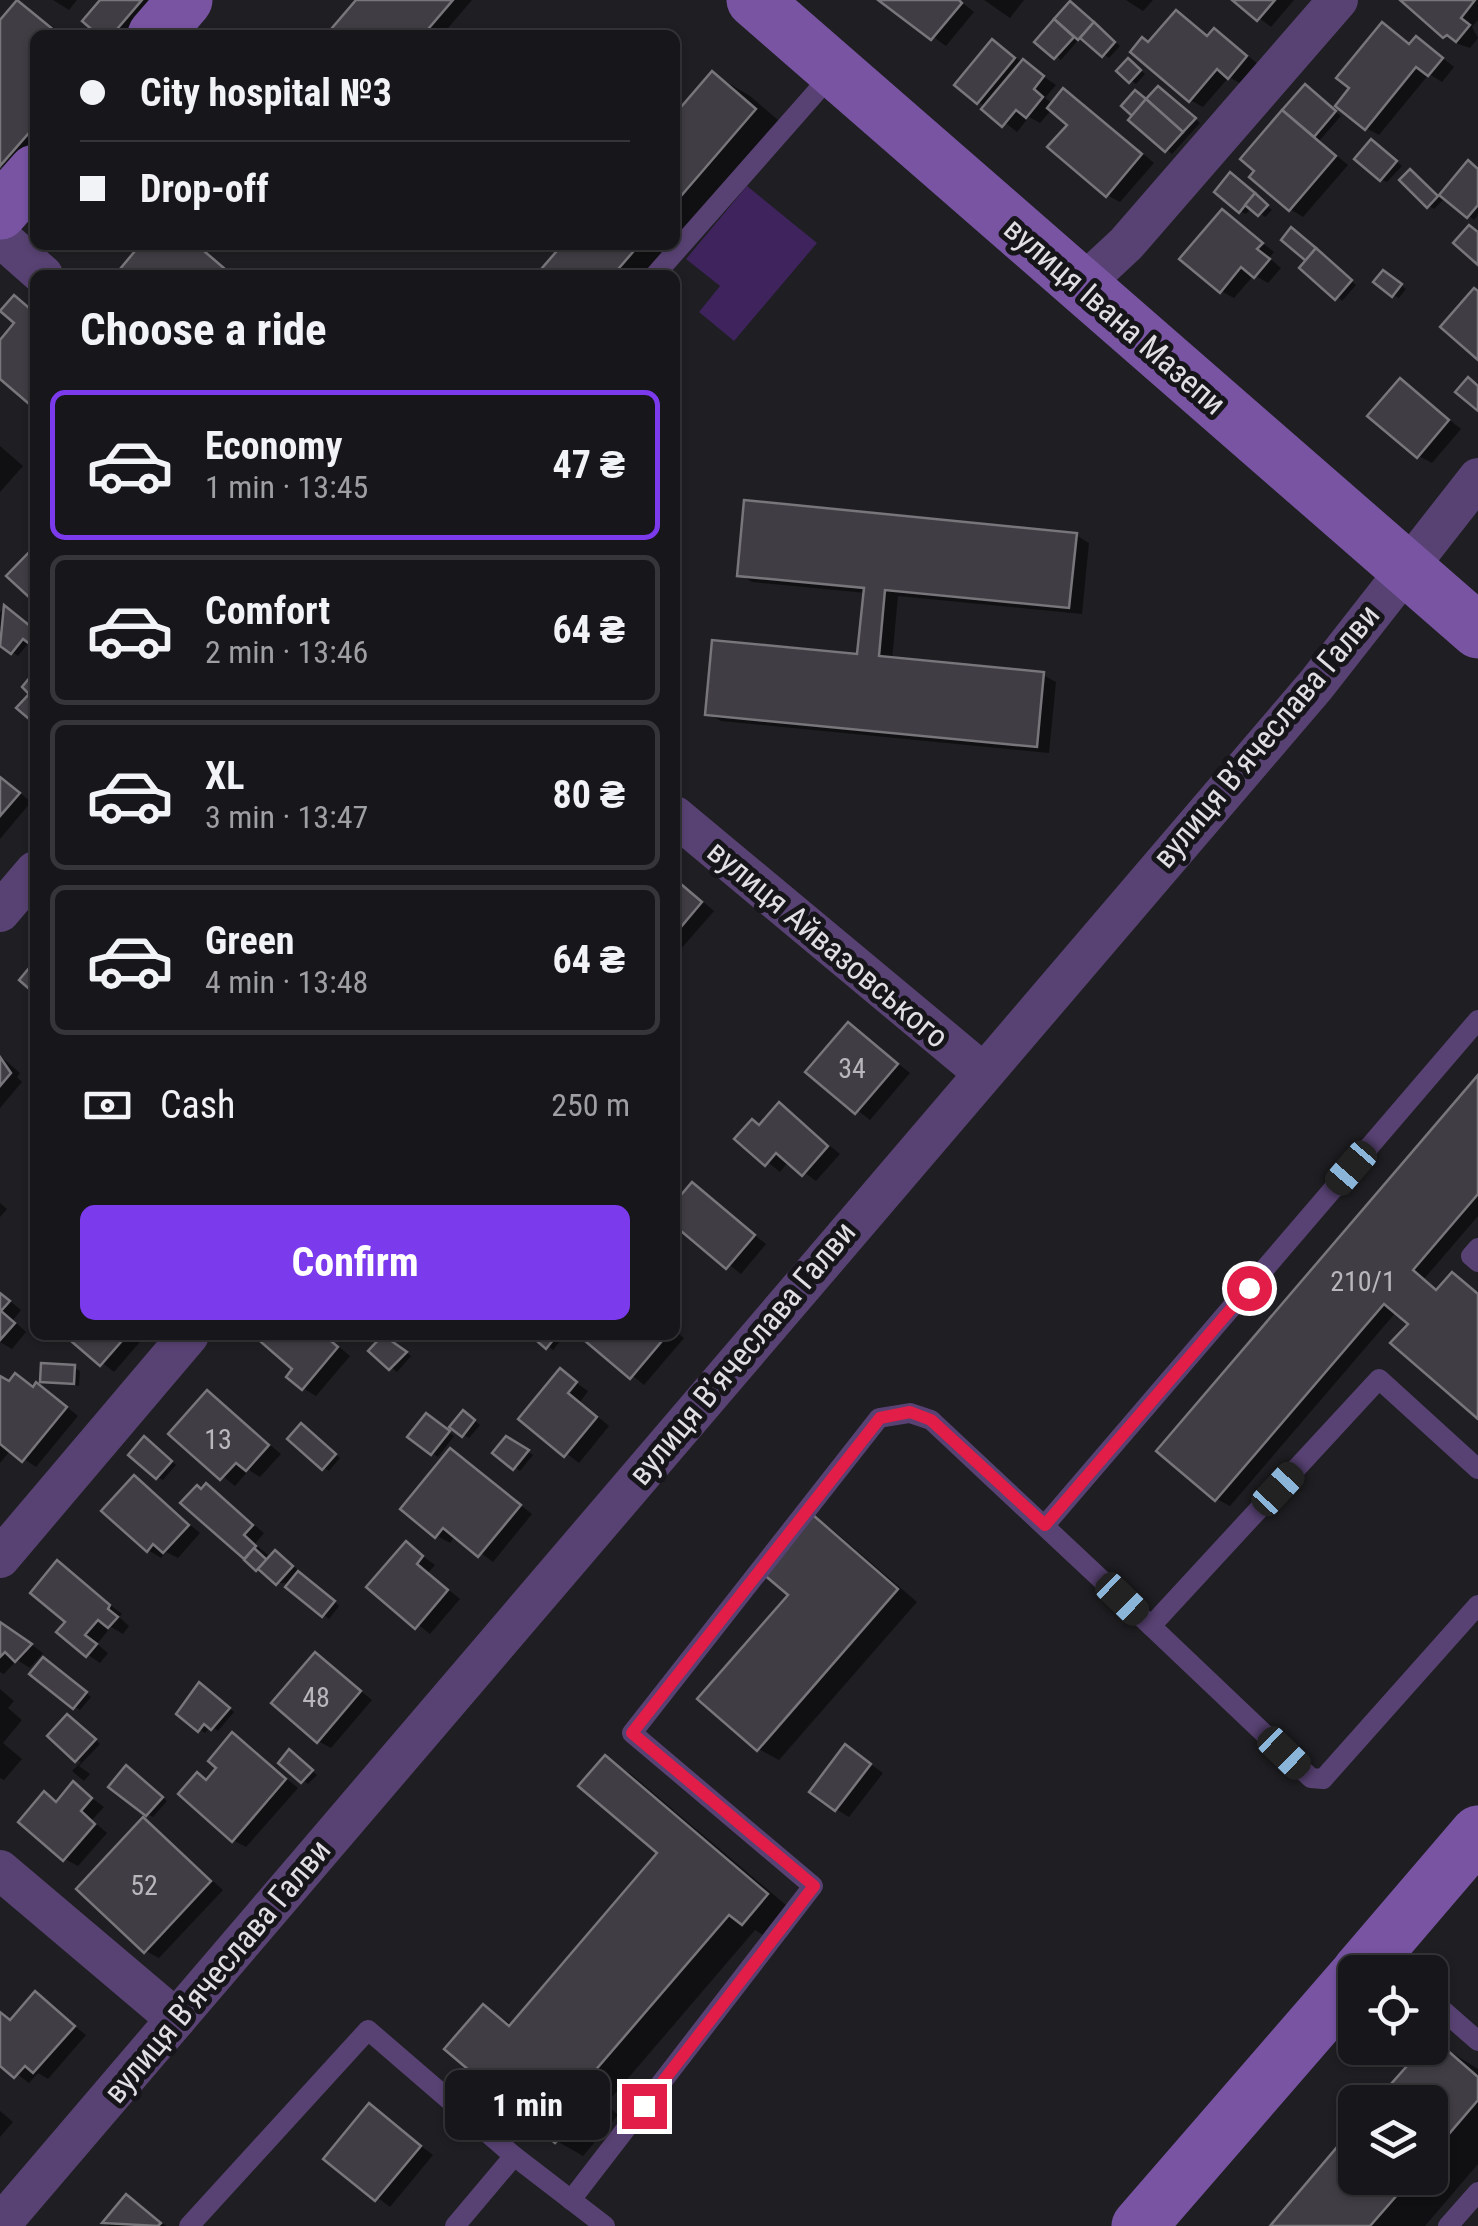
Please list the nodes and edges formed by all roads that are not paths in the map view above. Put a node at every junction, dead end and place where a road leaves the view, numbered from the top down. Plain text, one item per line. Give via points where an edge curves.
1 (185, 0) edge
2 (1338, 0) edge
3 (769, 4) edge
4 (158, 30) edge
5 (834, 73) junction
6 (30, 178) edge
7 (0, 212) edge
8 (0, 237) edge
9 (680, 247) edge
10 (677, 250) edge
11 (37, 270) edge
12 (659, 270) edge
13 (1081, 286) junction
14 (1478, 478) edge
15 (1405, 567) junction
16 (1478, 630) edge
17 (680, 820) edge
18 (30, 878) edge
19 (0, 912) edge
20 (1478, 1020) edge
21 (982, 1071) junction
22 (1478, 1248) edge
23 (1478, 1262) edge
24 (184, 1340) edge
25 (1478, 1468) edge
26 (1045, 1525) junction
27 (0, 1558) edge
28 (1478, 1605) edge
29 (1150, 1626) junction
30 (1478, 1833) edge
31 (0, 1870) edge
32 (1378, 1955) edge
33 (1338, 2001) edge
34 (1448, 2015) edge
35 (176, 2019) junction
36 (1478, 2041) edge
37 (514, 2156) junction
38 (1478, 2192) edge
39 (571, 2200) junction
40 (0, 2225) edge
41 (192, 2225) edge
42 (454, 2226) edge
43 (605, 2226) edge
44 (1139, 2226) edge
45 (1448, 2226) edge

1 - 4 street
2 - 13 street via 1126,244
3 - 5 street, вулиця Івана Мазепи
5 - 9 lane
5 - 13 street, вулиця Івана Мазепи
6 - 7 street
8 - 11 street
10 - 12 lane
13 - 15 street, вулиця Івана Мазепи
14 - 15 street, вулиця Вʼячеслава Галви
15 - 16 street, вулиця Івана Мазепи
15 - 21 street, вулиця Вʼячеслава Галви via 1316,684
17 - 21 street, вулиця Айвазовського
18 - 19 street
20 - 26 lane
21 - 35 street, вулиця Вʼячеслава Галви
22 - 23 lane via 1472,1256
24 - 27 street
25 - 29 lane via 1379,1379
26 - 29 lane
26 - 39 lane via 931,1420 910,1412 880,1418 632,1733 814,1886
28 - 29 lane via 1323,1780 1310,1778
30 - 32 street
31 - 35 street
33 - 44 street
34 - 36 lane
35 - 40 street, вулиця Вʼячеслава Галви
37 - 39 lane
37 - 41 lane via 368,2030
37 - 42 lane
38 - 45 lane
39 - 43 lane

